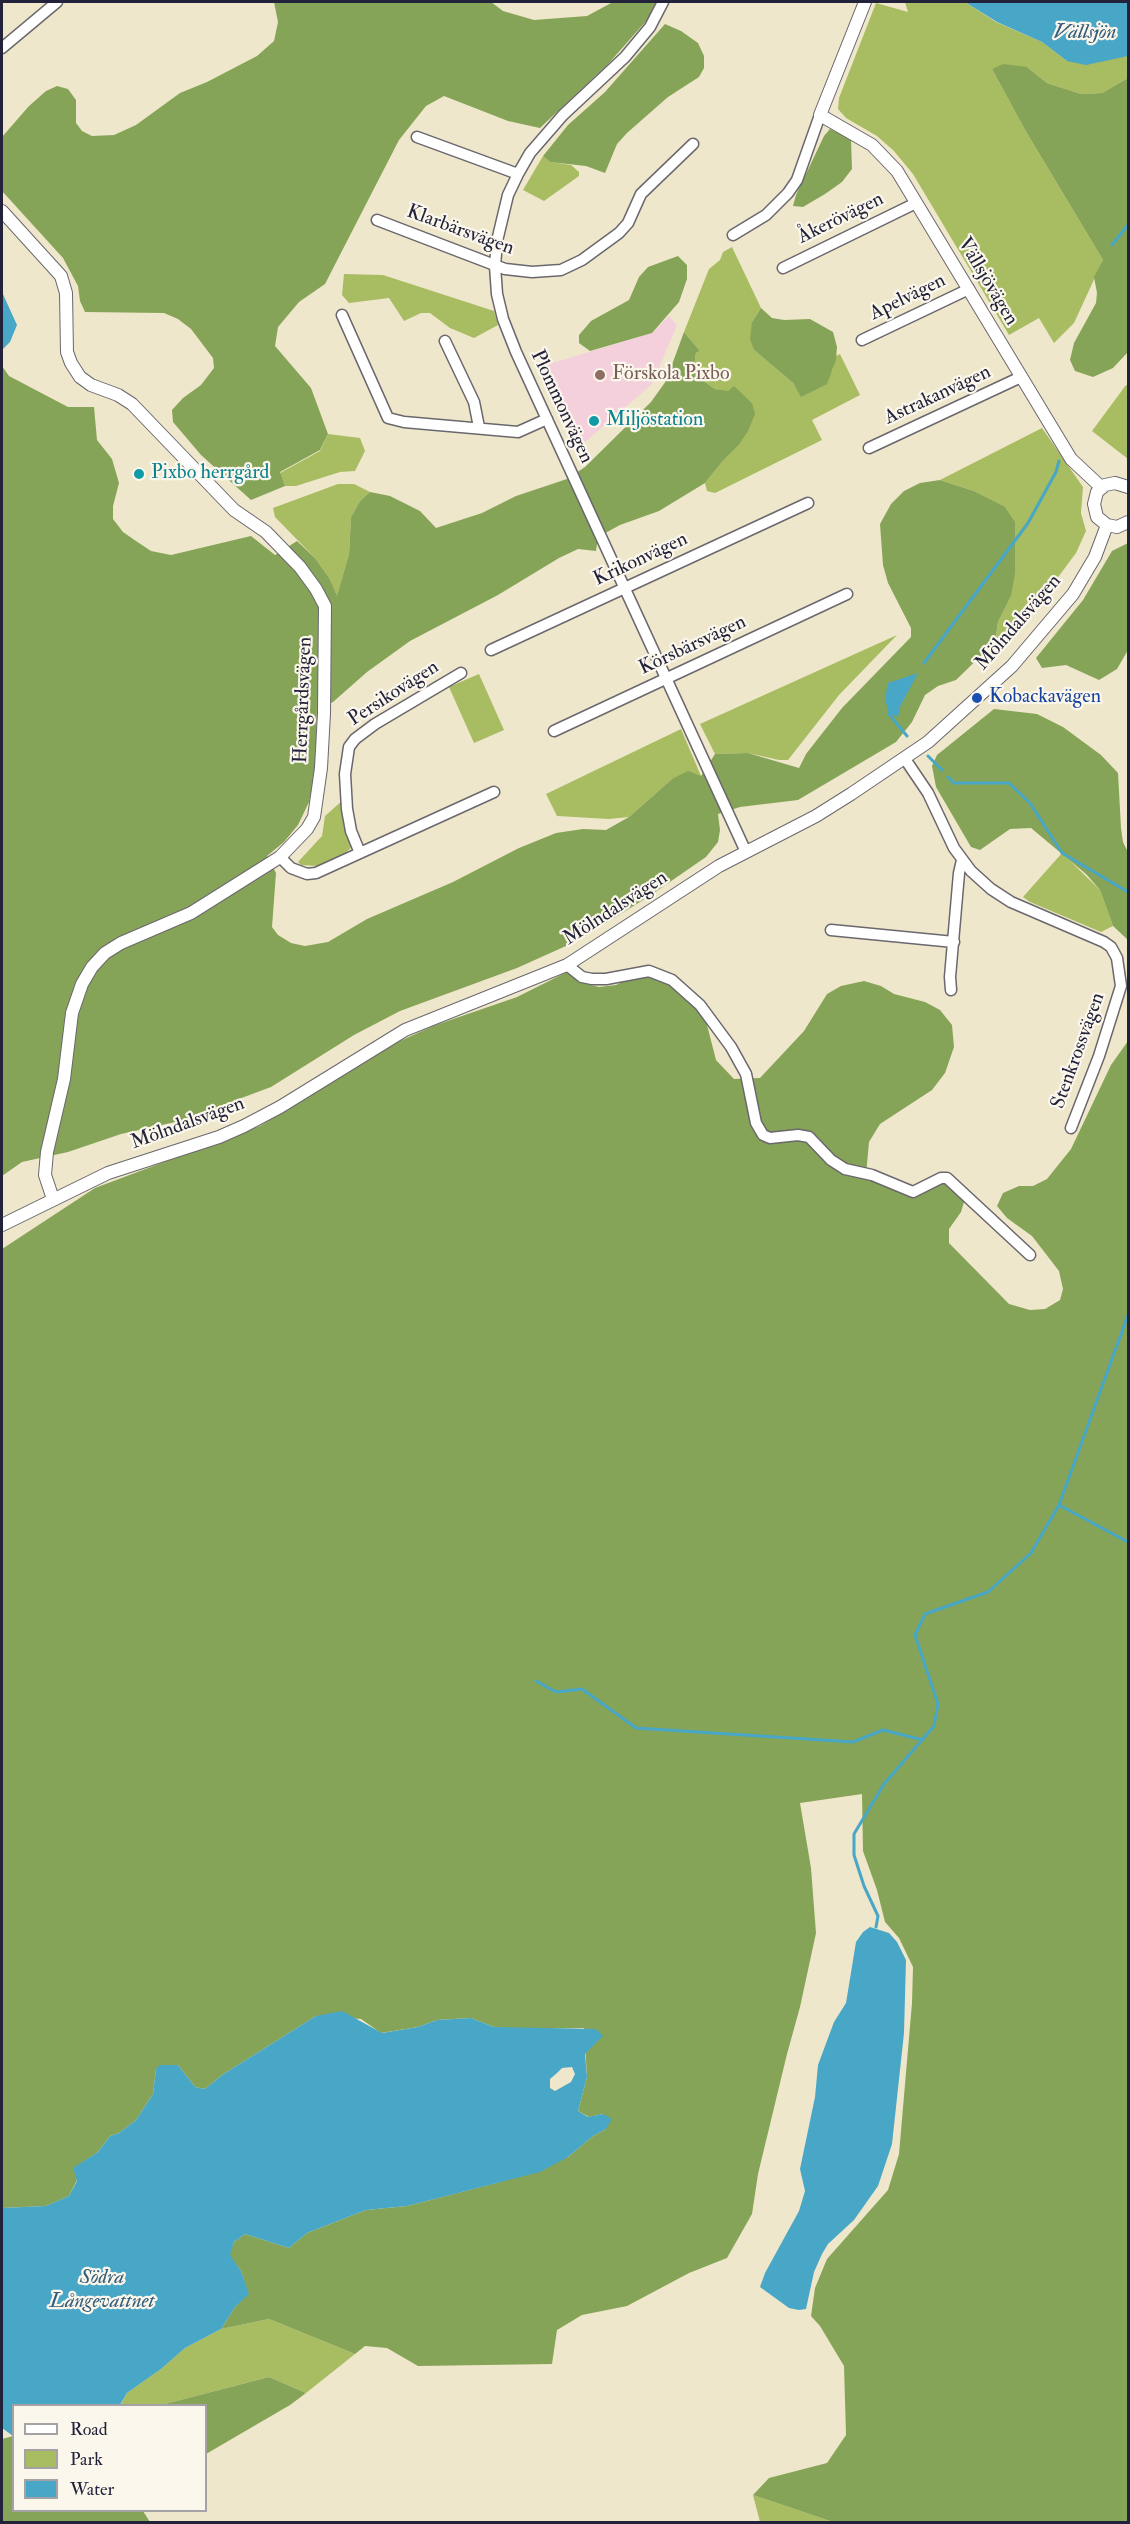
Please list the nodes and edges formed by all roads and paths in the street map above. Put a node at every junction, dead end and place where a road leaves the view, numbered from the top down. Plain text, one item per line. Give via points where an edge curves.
1 (57, 2) edge
2 (663, 2) edge
3 (865, 2) edge
4 (2, 48) edge
5 (820, 116) junction
6 (417, 137) dead end
7 (693, 144) dead end
8 (518, 174) junction
9 (916, 203) junction
10 (2, 211) edge
11 (377, 220) dead end
12 (733, 235) dead end
13 (495, 266) junction
14 (783, 268) dead end
15 (969, 289) junction
16 (342, 315) dead end
17 (862, 340) dead end
18 (445, 341) dead end
19 (1021, 377) junction
20 (547, 419) junction
21 (479, 427) junction
22 (869, 448) dead end
23 (1128, 487) edge
24 (1102, 488) junction
25 (807, 503) dead end
26 (1128, 522) edge
27 (1107, 525) junction
28 (624, 588) junction
29 (848, 594) dead end
30 (490, 650) dead end
31 (461, 673) dead end
32 (666, 678) junction
33 (554, 731) dead end
34 (905, 759) junction
35 (494, 792) dead end
36 (746, 852) junction
37 (360, 853) junction
38 (280, 857) junction
39 (962, 860) junction
40 (831, 930) dead end
41 (954, 942) junction
42 (567, 965) junction
43 (951, 990) dead end
44 (1071, 1128) dead end
45 (53, 1199) junction
46 (2, 1225) edge
47 (1030, 1255) dead end

1 - 4 street
2 - 8 street, Plommonvägen via 650,27 625,57 563,115 530,153
3 - 5 street
5 - 9 street, Vällsjövägen via 872,145 897,171
5 - 12 street via 797,180 788,193 766,215
6 - 8 street
7 - 13 street, Klarbärsvägen via 641,194 619,233 582,260 561,270 548,271 523,272
8 - 13 street, Plommonvägen via 503,213
9 - 14 street, Åkerövägen
9 - 15 street, Vällsjövägen
10 - 38 street, Herrgårdsvägen via 61,276 66,293 67,352 80,377 132,404 234,510 266,532 300,567 325,606 324,713 314,817
11 - 13 street, Klarbärsvägen
13 - 20 street, Plommonvägen via 503,319
15 - 17 street, Apelvägen
15 - 19 street, Vällsjövägen
16 - 21 street via 388,418
18 - 21 street via 474,402
19 - 22 street, Astrakanvägen
19 - 24 street, Vällsjövägen via 1071,459
20 - 21 street via 518,432
20 - 28 street, Plommonvägen
23 - 24 street via 1115,483
24 - 27 street via 1094,508 1097,517
25 - 28 street, Krikonvägen
26 - 27 street
27 - 34 street, Mölndalsvägen via 1085,575 1052,620 998,679
28 - 30 street, Krikonvägen
28 - 32 street, Plommonvägen
29 - 32 street, Körsbärsvägen
31 - 37 street, Persikovägen via 375,724 349,747 345,774 347,809
32 - 33 street, Körsbärsvägen
32 - 36 street, Plommonvägen
34 - 36 street, Mölndalsvägen via 816,816
34 - 39 street, Stenkrossvägen via 928,793
35 - 37 street
36 - 42 street, Mölndalsvägen
37 - 38 street via 307,874 291,868
38 - 45 street, Herrgårdsvägen via 191,913 122,943 92,967 81,984 72,1014 64,1079 47,1152 45,1174
39 - 41 street
39 - 44 street, Stenkrossvägen via 991,889 1011,902 1092,935 1111,947 1117,958 1121,986
40 - 41 street
41 - 43 street
42 - 45 street, Mölndalsvägen via 405,1030 244,1126 108,1173
42 - 47 street via 582,977 592,979 649,971 672,980 700,1005 731,1047 746,1074 756,1124 763,1135 809,1137 845,1169 913,1192 947,1178
45 - 46 street, Mölndalsvägen

